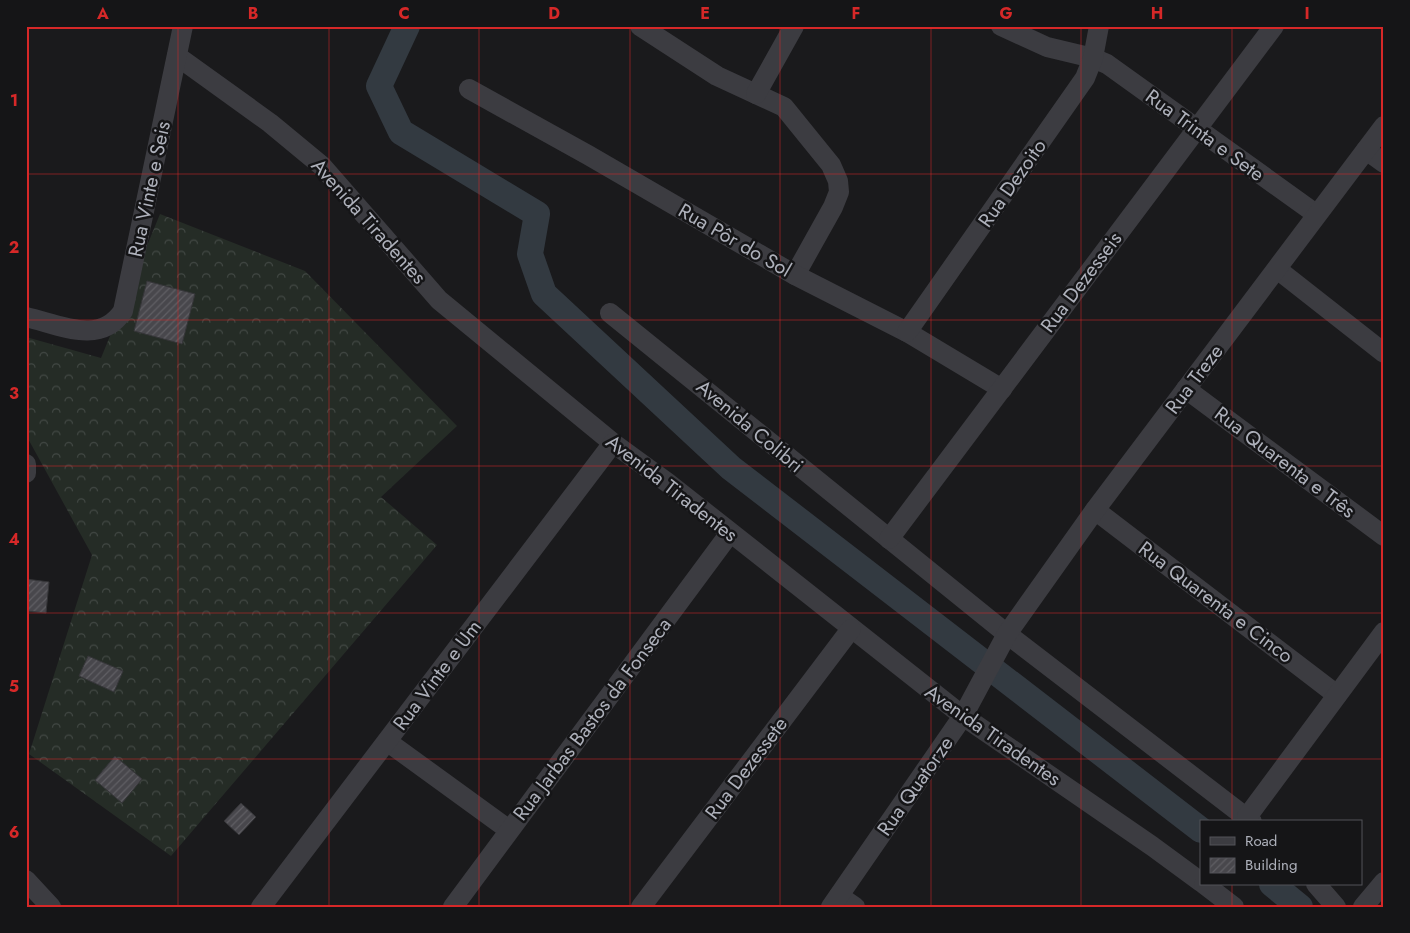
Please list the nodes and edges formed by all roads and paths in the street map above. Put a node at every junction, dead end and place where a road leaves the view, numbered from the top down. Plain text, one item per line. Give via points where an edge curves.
1 (183, 26) edge
2 (640, 26) edge
3 (794, 26) edge
4 (1001, 26) edge
5 (1099, 26) edge
6 (1274, 26) edge
7 (177, 56) junction
8 (1093, 58) junction
9 (468, 89) dead end
10 (756, 94) junction
11 (1384, 126) edge
12 (1195, 130) junction
13 (1366, 150) junction
14 (1384, 163) edge
15 (1316, 214) junction
16 (1277, 269) junction
17 (795, 275) junction
18 (610, 313) dead end
19 (26, 316) edge
20 (907, 332) junction
21 (1384, 353) edge
22 (1002, 389) junction
23 (1186, 389) junction
24 (612, 443) junction
25 (26, 464) edge
26 (26, 473) edge
27 (1095, 510) junction
28 (730, 532) junction
29 (1384, 536) edge
30 (889, 539) junction
31 (851, 629) junction
32 (1384, 632) edge
33 (1002, 642) junction
34 (1337, 695) junction
35 (963, 716) junction
36 (388, 742) junction
37 (1249, 819) edge
38 (509, 830) junction
39 (26, 880) edge
40 (1200, 881) edge
41 (1384, 882) edge
42 (1207, 886) edge
43 (1318, 886) edge
44 (842, 903) edge
45 (51, 907) edge
46 (261, 907) edge
47 (453, 907) edge
48 (641, 907) edge
49 (1234, 907) edge
50 (1336, 907) edge
51 (1363, 907) edge

1 - 7 street, Rua Vinte e Seis
2 - 10 street via 717,76
3 - 10 street
4 - 8 street, Rua Trinta e Sete via 1047,47
5 - 8 street, Rua Dezoito
6 - 12 street, Rua Dezesseis
7 - 19 street, Rua Vinte e Seis via 125,304 116,321 104,329 90,332
7 - 24 street, Avenida Tiradentes via 270,123 322,166 440,300
8 - 12 street, Rua Trinta e Sete via 1107,64
8 - 20 street, Rua Dezoito via 1085,78
9 - 17 street, Rua Pôr do Sol via 588,154
10 - 17 street via 784,108 831,165 838,181 839,192 833,207
11 - 13 street, Rua Treze
12 - 15 street, Rua Trinta e Sete
12 - 22 street, Rua Dezesseis
13 - 14 street
13 - 15 street, Rua Treze
15 - 16 street, Rua Treze
16 - 21 street
16 - 23 street, Rua Treze
17 - 20 street, Rua Pôr do Sol
18 - 30 street, Avenida Colibri
20 - 22 street, Rua Pôr do Sol
22 - 30 street, Rua Dezesseis
23 - 27 street, Rua Treze
23 - 29 street, Rua Quarenta e Três
24 - 28 street, Avenida Tiradentes
24 - 36 street, Rua Vinte e Um
25 - 26 street
27 - 33 street, Rua Treze
27 - 34 street, Rua Quarenta e Cinco
28 - 31 street, Avenida Tiradentes
28 - 38 street, Rua Jarbas Bastos da Fonseca
30 - 33 street
31 - 35 street, Avenida Tiradentes
31 - 48 street, Rua Dezessete
32 - 34 street
33 - 35 street, Rua Quatorze
33 - 37 street
34 - 37 street
35 - 40 street, Avenida Tiradentes
35 - 44 street, Rua Quatorze
36 - 38 street
36 - 46 street, Rua Vinte e Um
38 - 47 street, Rua Jarbas Bastos da Fonseca
39 - 45 street
41 - 51 street
42 - 49 street, Avenida Tiradentes
43 - 50 street

